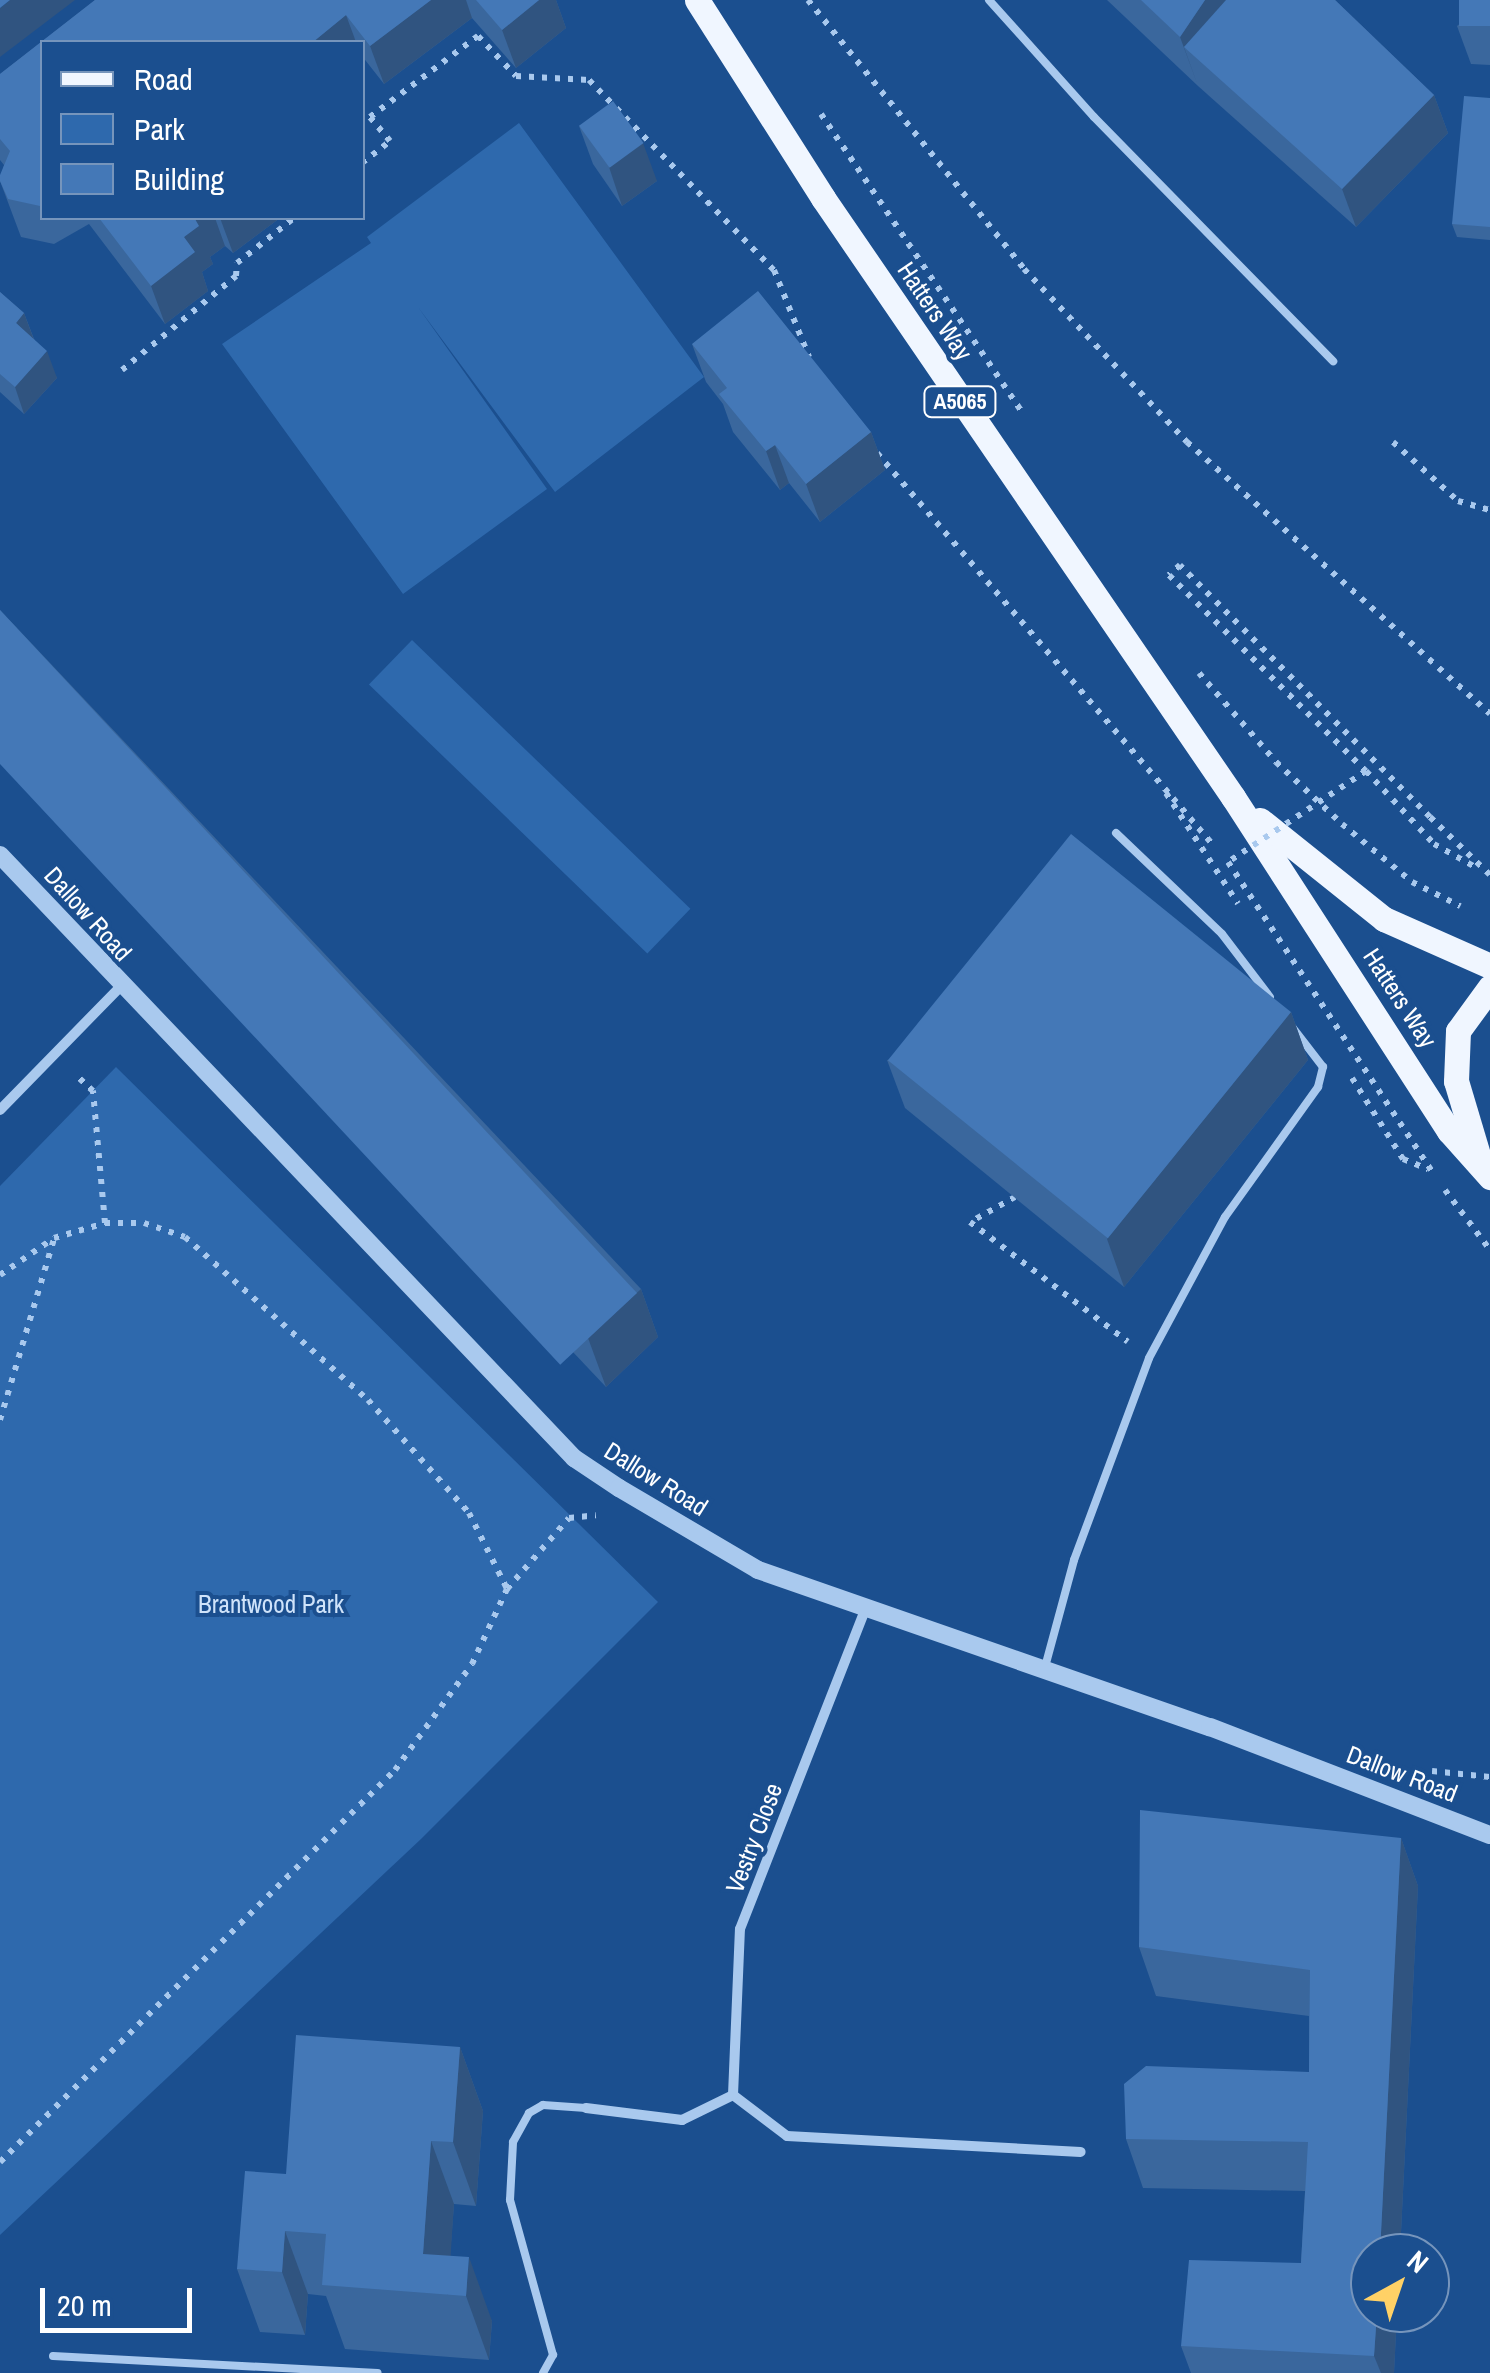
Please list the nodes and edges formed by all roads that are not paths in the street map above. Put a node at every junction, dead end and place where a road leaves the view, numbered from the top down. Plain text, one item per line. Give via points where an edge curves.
1 (697, 0) edge
2 (989, 0) edge
3 (1333, 361) dead end
4 (1233, 797) junction
5 (1116, 833) dead end
6 (0, 854) edge
7 (1490, 966) edge
8 (120, 987) junction
9 (1490, 987) edge
10 (1278, 1008) edge
11 (1290, 1023) dead end
12 (0, 1110) edge
13 (1485, 1170) edge
14 (866, 1606) junction
15 (1045, 1667) junction
16 (1490, 1835) edge
17 (733, 2095) junction
18 (586, 2108) joint
19 (1081, 2152) dead end
20 (53, 2356) dead end
21 (378, 2373) edge
22 (543, 2373) edge

1 - 4 main road, Hatters Way / A5065 via 856,248
2 - 3 lane
4 - 7 main road, Hatters Way / A5065 via 1326,879 1384,919
4 - 13 main road, Hatters Way / A5065 via 1450,1131
5 - 10 lane via 1222,934
6 - 8 street, Dallow Road
8 - 12 street
8 - 14 street, Dallow Road via 574,1458 758,1570
9 - 13 main road via 1458,1031 1456,1082
11 - 15 lane via 1323,1067 1318,1087 1224,1216 1149,1358 1074,1560
14 - 15 street, Dallow Road
14 - 17 street, Vestry Close via 740,1928
15 - 16 street, Dallow Road
17 - 18 street via 682,2120
17 - 19 street via 787,2136
18 - 22 lane via 543,2105 530,2113 513,2142 510,2200 553,2355
20 - 21 lane

